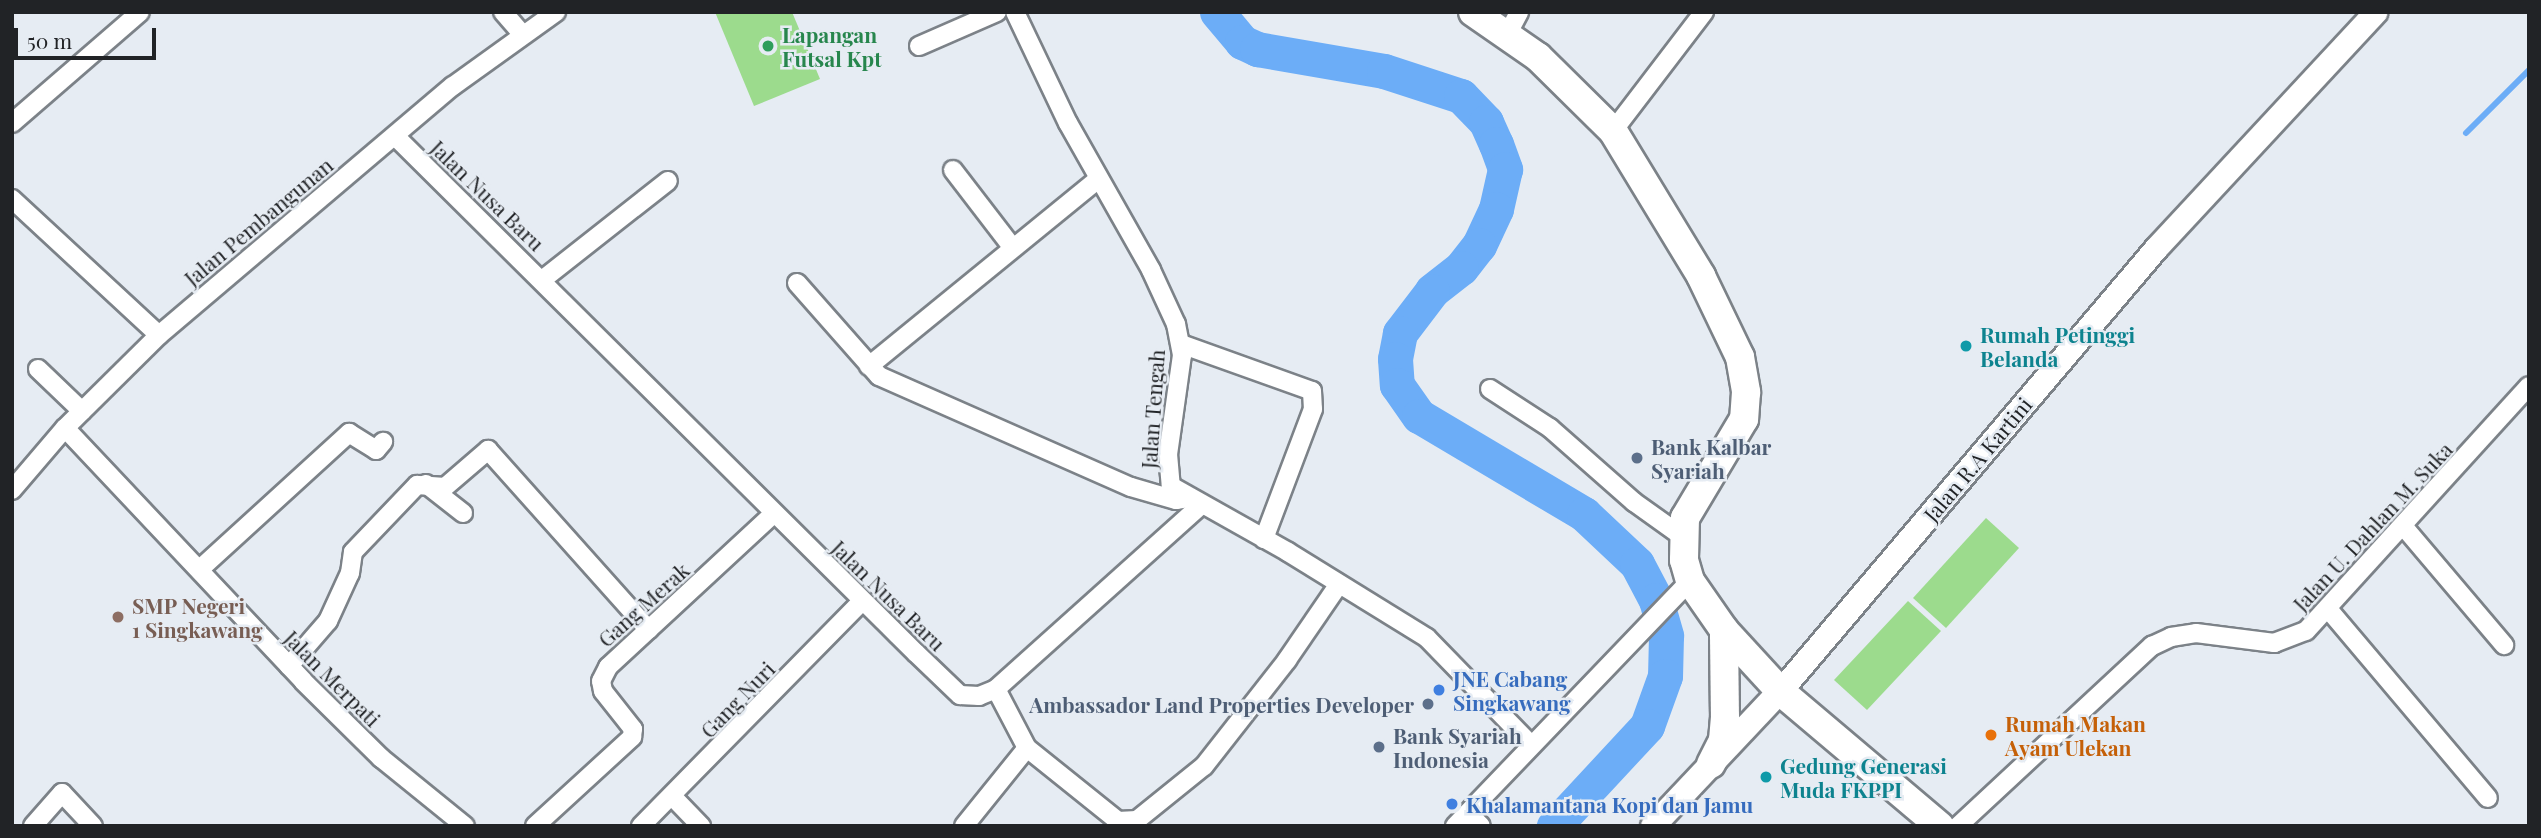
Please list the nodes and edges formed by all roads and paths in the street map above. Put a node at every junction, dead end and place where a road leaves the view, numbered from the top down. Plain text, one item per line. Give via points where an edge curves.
1 (140, 12) edge
2 (503, 12) edge
3 (556, 12) edge
4 (997, 12) edge
5 (1015, 12) edge
6 (1473, 12) edge
7 (1704, 12) edge
8 (2375, 12) edge
9 (1513, 24) edge
10 (521, 33) junction
11 (919, 46) dead end
12 (12, 123) edge
13 (1613, 131) junction
14 (396, 137) junction
15 (953, 170) dead end
16 (1098, 179) junction
17 (668, 181) dead end
18 (12, 200) edge
19 (1012, 247) junction
20 (542, 280) junction
21 (797, 283) dead end
22 (159, 335) junction
23 (1181, 344) junction
24 (869, 366) junction
25 (38, 369) dead end
26 (2529, 386) edge
27 (1490, 388) dead end
28 (82, 411) junction
29 (65, 428) junction
30 (383, 442) dead end
31 (424, 482) junction
32 (12, 490) edge
33 (1194, 502) junction
34 (463, 513) dead end
35 (773, 514) junction
36 (2404, 527) junction
37 (1683, 537) junction
38 (1264, 539) junction
39 (200, 569) junction
40 (1339, 584) junction
41 (1683, 588) junction
42 (862, 601) junction
43 (2329, 611) junction
44 (649, 630) junction
45 (1724, 630) junction
46 (2504, 645) dead end
47 (289, 666) junction
48 (996, 690) junction
49 (1780, 691) junction
50 (1531, 745) junction
51 (1027, 748) junction
52 (1712, 764) junction
53 (672, 796) junction
54 (2487, 798) dead end
55 (1461, 819) edge
56 (1927, 822) edge
57 (33, 826) edge
58 (93, 826) edge
59 (465, 826) edge
60 (535, 826) edge
61 (641, 826) edge
62 (701, 826) edge
63 (964, 826) edge
64 (1481, 826) edge
65 (1653, 826) edge
66 (1958, 826) edge

1 - 12 street
2 - 10 street
3 - 10 street, Jalan Pembangunan
4 - 11 street
5 - 16 street, Jalan Tengah
6 - 9 main road
7 - 13 street
8 - 49 street, Jalan R.A Kartini via 2156,248
9 - 13 main road via 1538,57
10 - 14 street, Jalan Pembangunan
13 - 37 main road via 1700,276 1740,357 1746,393 1744,419 1735,442 1685,518
14 - 20 street, Jalan Nusa Baru
14 - 22 street, Jalan Pembangunan
15 - 19 street
16 - 19 street
16 - 23 street, Jalan Tengah via 1152,270
17 - 20 street
18 - 22 street
19 - 24 street
20 - 35 street, Jalan Nusa Baru
21 - 24 street
22 - 28 street, Jalan Pembangunan
23 - 33 street, Jalan Tengah via 1168,467 1171,486
23 - 38 street via 1312,391 1313,409
24 - 33 street via 933,403 1132,487
25 - 28 street
26 - 36 street, Jalan U. Dahlan M. Suka
27 - 37 street via 1550,428 1634,502
28 - 29 street, Jalan Pembangunan
29 - 32 street, Jalan Pembangunan
29 - 39 street, Jalan Merpati
30 - 39 street via 376,450 349,433
31 - 34 street
31 - 44 street via 445,487 488,450
31 - 47 street via 353,552 350,573 328,621
33 - 38 street, Jalan Tengah
33 - 48 street
35 - 42 street, Jalan Nusa Baru
35 - 44 street, Gang Merak
36 - 43 street, Jalan U. Dahlan M. Suka
36 - 46 street
37 - 41 main road
38 - 40 street, Jalan Tengah
39 - 47 street, Jalan Merpati
40 - 50 street, Jalan Tengah via 1427,638
40 - 51 street via 1230,736 1204,766 1137,820 1118,821
41 - 45 main road
41 - 50 street
42 - 48 street, Jalan Nusa Baru via 960,695 979,696
42 - 53 street, Gang Nuri
43 - 54 street
43 - 66 street, Jalan U. Dahlan M. Suka via 2306,631 2274,643 2196,633 2152,646
44 - 60 street, Gang Merak via 608,667 601,681 609,701 634,729 632,737
45 - 49 main road
45 - 52 main road via 1725,718 1723,740
47 - 59 street, Jalan Merpati via 381,758
48 - 51 street
49 - 52 main road
49 - 56 main road
50 - 55 street
51 - 63 street
52 - 65 main road
53 - 61 street, Gang Nuri
53 - 62 street
55 - 64 street
57 - 58 street via 62,793

